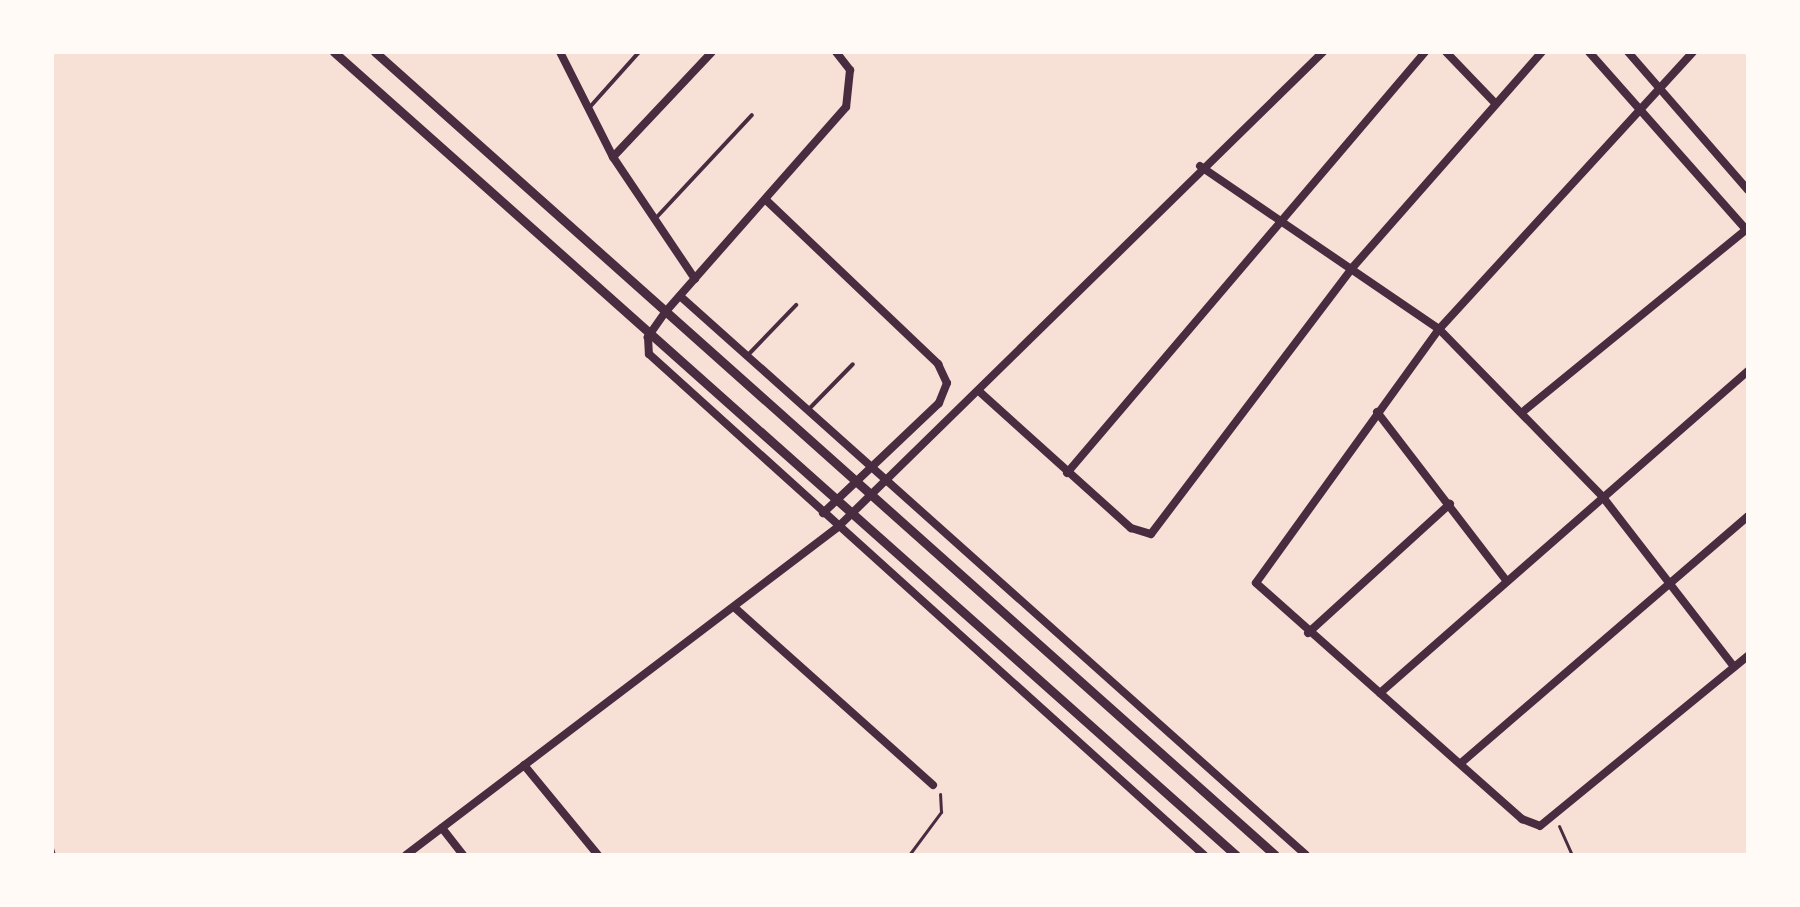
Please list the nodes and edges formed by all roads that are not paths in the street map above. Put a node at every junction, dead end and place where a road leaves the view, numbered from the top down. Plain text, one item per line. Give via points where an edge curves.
1 (334, 52) edge
2 (375, 52) edge
3 (560, 52) edge
4 (639, 52) edge
5 (712, 52) edge
6 (836, 52) edge
7 (1323, 52) edge
8 (1425, 52) edge
9 (1446, 52) edge
10 (1542, 52) edge
11 (1589, 52) edge
12 (1628, 52) edge
13 (1693, 52) edge
14 (1657, 84) junction
15 (1495, 103) junction
16 (588, 110) junction
17 (1638, 110) junction
18 (752, 115) dead end
19 (613, 157) junction
20 (1200, 166) junction
21 (1748, 190) edge
22 (766, 200) junction
23 (1285, 219) junction
24 (653, 220) junction
25 (1747, 231) edge
26 (1353, 267) junction
27 (695, 279) junction
28 (680, 296) junction
29 (796, 305) dead end
30 (666, 311) junction
31 (1439, 329) junction
32 (650, 332) junction
33 (747, 356) junction
34 (853, 364) dead end
35 (1748, 371) edge
36 (981, 393) junction
37 (808, 410) junction
38 (1525, 410) junction
39 (1377, 412) junction
40 (871, 467) junction
41 (1067, 473) junction
42 (856, 482) junction
43 (888, 482) junction
44 (872, 496) junction
45 (1602, 496) junction
46 (838, 499) junction
47 (1450, 504) junction
48 (823, 513) junction
49 (853, 513) junction
50 (1748, 516) edge
51 (838, 527) junction
52 (1505, 579) junction
53 (1670, 586) junction
54 (734, 607) junction
55 (1308, 633) junction
56 (1748, 656) edge
57 (1734, 667) junction
58 (1380, 693) junction
59 (1461, 763) junction
60 (524, 765) junction
61 (933, 785) road end
62 (442, 828) junction
63 (406, 855) edge
64 (463, 855) edge
65 (598, 855) edge
66 (1204, 855) edge
67 (1236, 855) edge
68 (1275, 855) edge
69 (1306, 855) edge

1 - 32 street
2 - 30 street
3 - 16 street
4 - 16 lane
5 - 19 street
6 - 22 street via 850,70 846,107
7 - 20 street
8 - 23 street
9 - 15 street
10 - 15 street
11 - 17 street
12 - 14 street
13 - 14 street
14 - 17 street
14 - 21 street
15 - 26 street
16 - 19 street
17 - 25 street
17 - 31 street
18 - 24 lane
19 - 24 street
20 - 23 street
20 - 36 street
22 - 27 street
22 - 40 street via 944,374 939,403
23 - 26 street
23 - 41 street
24 - 27 street
25 - 38 street
26 - 31 street
26 - 41 street via 1156,530 1131,528
27 - 28 street
28 - 30 street
28 - 33 street
29 - 33 lane
30 - 32 street
30 - 42 street
31 - 38 street
31 - 39 street
32 - 46 street
32 - 48 street via 655,362
33 - 37 street
34 - 37 lane
35 - 45 street
36 - 41 street
36 - 43 street
37 - 40 street
38 - 45 street
39 - 47 street
39 - 55 street via 1257,577 1260,591
40 - 42 street
40 - 43 street
42 - 44 street
42 - 46 street
43 - 44 street
43 - 69 street
44 - 49 street
44 - 68 street
45 - 52 street
45 - 53 street
46 - 48 street
46 - 49 street
47 - 52 street
47 - 55 street
48 - 51 street
49 - 51 street
49 - 67 street
50 - 53 street
51 - 54 street
51 - 66 street
52 - 58 street
53 - 57 street
53 - 59 street
54 - 60 street
54 - 61 street
55 - 58 street
56 - 57 street
57 - 59 street via 1555,818 1530,824
58 - 59 street
60 - 62 street
60 - 65 street
62 - 63 street
62 - 64 street

